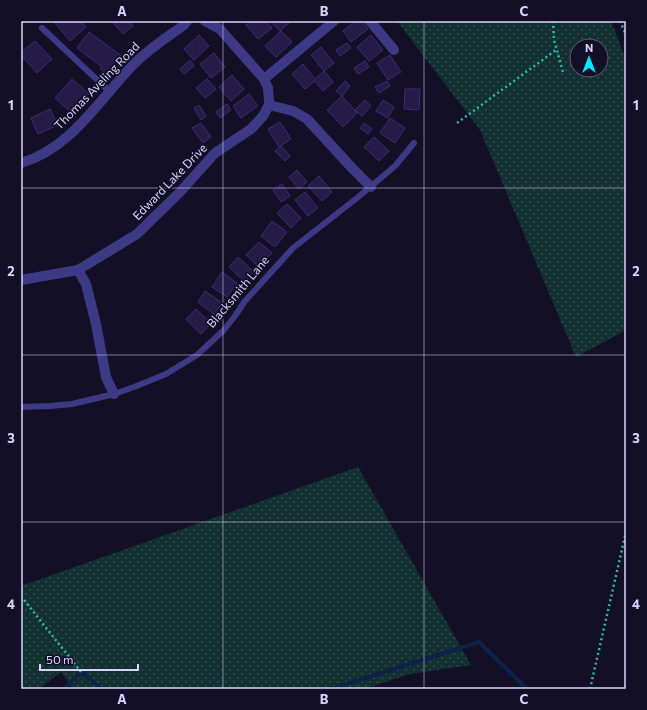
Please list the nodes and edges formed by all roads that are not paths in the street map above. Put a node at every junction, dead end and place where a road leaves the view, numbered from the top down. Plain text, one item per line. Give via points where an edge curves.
1 (187, 21) edge
2 (205, 21) edge
3 (334, 21) edge
4 (370, 21) edge
5 (42, 28) dead end
6 (394, 50) dead end
7 (264, 79) junction
8 (109, 91) junction
9 (269, 105) junction
10 (414, 143) dead end
11 (21, 163) edge
12 (370, 186) junction
13 (78, 270) junction
14 (21, 280) edge
15 (114, 394) junction
16 (21, 407) edge

1 - 8 street, Thomas Aveling Road via 147,52
2 - 7 street via 220,29
3 - 7 street
4 - 6 street
5 - 8 lane
7 - 9 street via 269,92
8 - 11 street, Thomas Aveling Road via 88,118 67,136 49,150
9 - 12 street via 293,111 307,119
9 - 13 street, Edward Lake Drive via 251,129 215,153 137,234
10 - 12 lane, Blacksmith Lane via 395,166
12 - 15 lane, Blacksmith Lane via 293,248 245,301 224,330 197,355 166,374
13 - 14 street, Edward Lake Drive
13 - 15 street via 86,284 106,377
15 - 16 lane, Blacksmith Lane via 72,404

